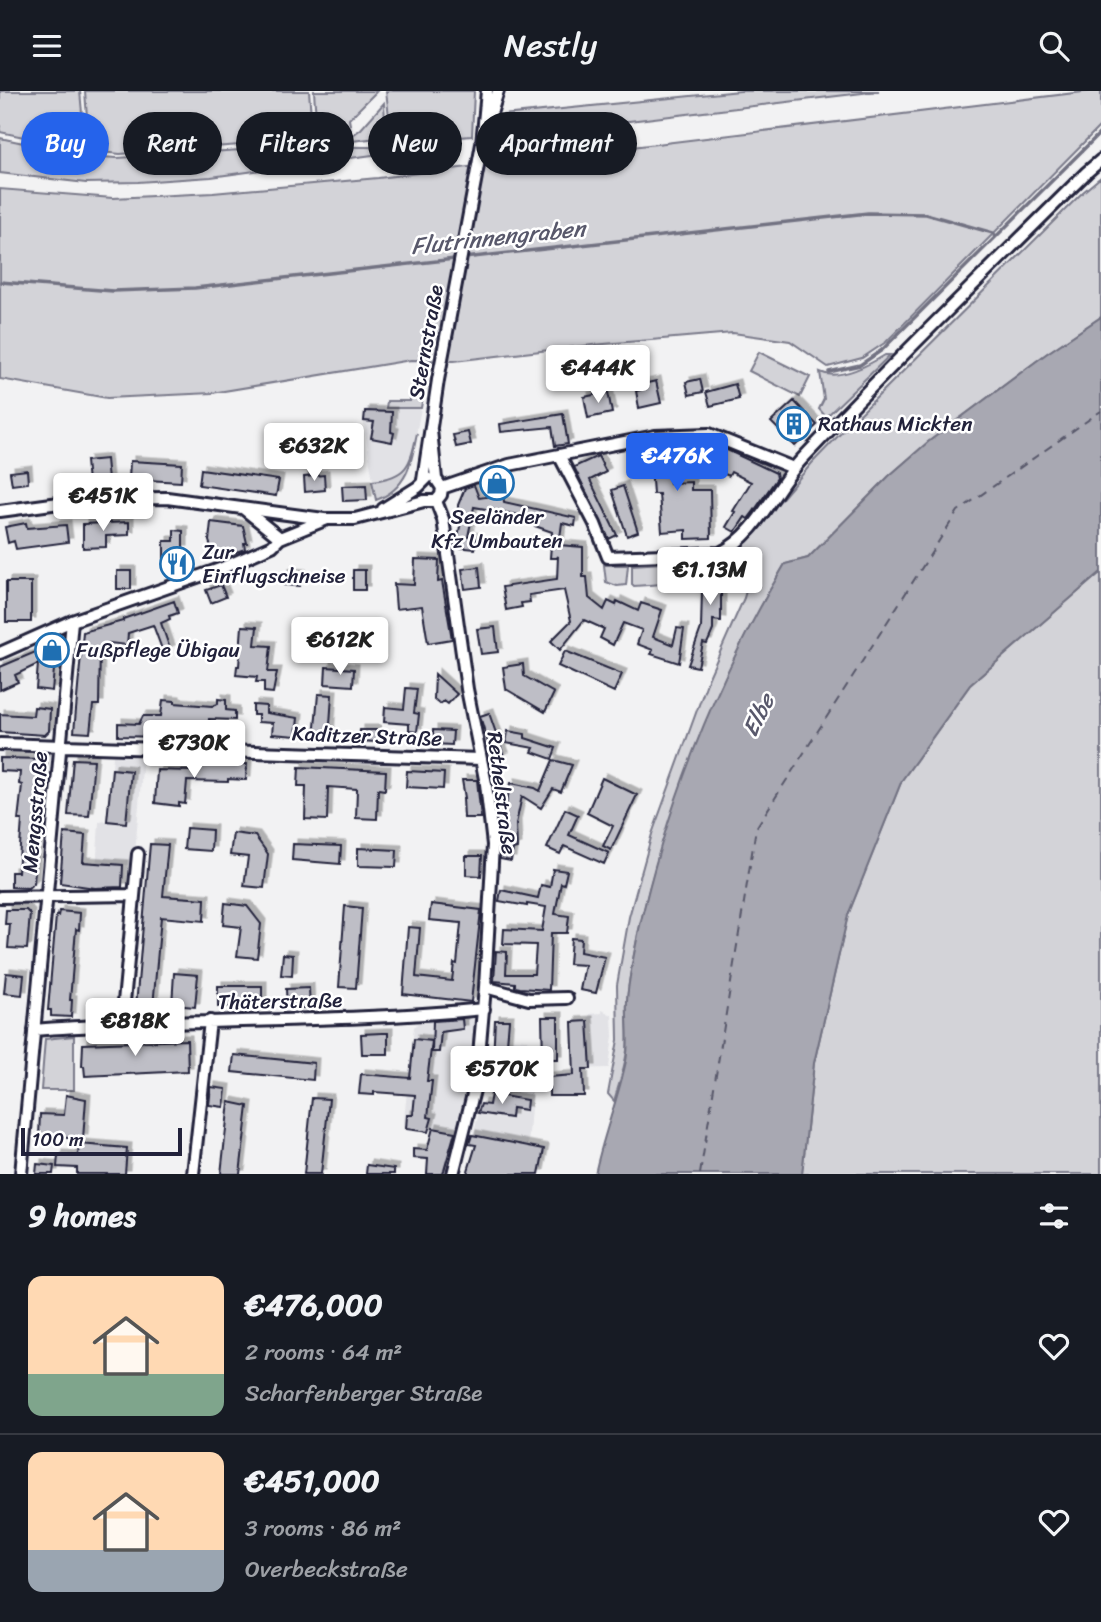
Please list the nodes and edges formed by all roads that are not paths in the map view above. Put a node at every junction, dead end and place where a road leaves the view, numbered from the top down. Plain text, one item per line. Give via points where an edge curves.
1 (487, 91) edge
2 (498, 91) edge
3 (485, 112) edge
4 (492, 112) edge
5 (1101, 160) edge
6 (476, 175) edge
7 (431, 431) junction
8 (559, 455) junction
9 (793, 468) junction
10 (421, 483) junction
11 (439, 484) junction
12 (424, 501) junction
13 (436, 501) junction
14 (243, 508) junction
15 (0, 511) edge
16 (373, 515) junction
17 (327, 519) junction
18 (280, 538) junction
19 (72, 621) junction
20 (0, 653) edge
21 (0, 744) edge
22 (60, 745) junction
23 (481, 759) junction
24 (138, 854) dead end
25 (134, 894) junction
26 (47, 896) junction
27 (0, 897) edge
28 (485, 987) junction
29 (566, 998) dead end
30 (484, 1009) junction
31 (210, 1021) junction
32 (122, 1023) junction
33 (34, 1030) junction
34 (21, 1174) edge
35 (193, 1174) edge
36 (453, 1174) edge

1 - 3 street, Sternstraße
2 - 4 street, Sternstraße
5 - 9 street
6 - 7 street, Sternstraße
7 - 10 street, Sternstraße
7 - 11 street, Sternstraße
8 - 9 street via 655,436 709,434
8 - 9 street via 608,557 720,553 754,524
8 - 11 street
10 - 11 street via 429,478
10 - 12 street via 419,494
10 - 16 street
11 - 13 street via 441,495
12 - 13 street
12 - 16 street
13 - 23 street, Rethelstraße via 443,519
14 - 15 street via 127,497
14 - 17 street
14 - 18 street
16 - 17 street
17 - 18 street
18 - 19 street via 220,569
19 - 20 street
19 - 22 street, Mengsstraße
21 - 22 street, Kaditzer Straße
22 - 23 street, Kaditzer Straße
22 - 26 street, Mengsstraße
23 - 28 street, Rethelstraße via 493,845
24 - 25 street
25 - 26 street
25 - 32 street
26 - 27 street
26 - 33 street, Mengsstraße
28 - 29 street via 529,999
28 - 30 street, Rethelstraße
30 - 31 street, Thäterstraße via 396,1017
30 - 36 street, Rethelstraße via 477,1079
31 - 32 street, Thäterstraße
31 - 35 street
32 - 33 street, Thäterstraße
33 - 34 street, Mengsstraße

